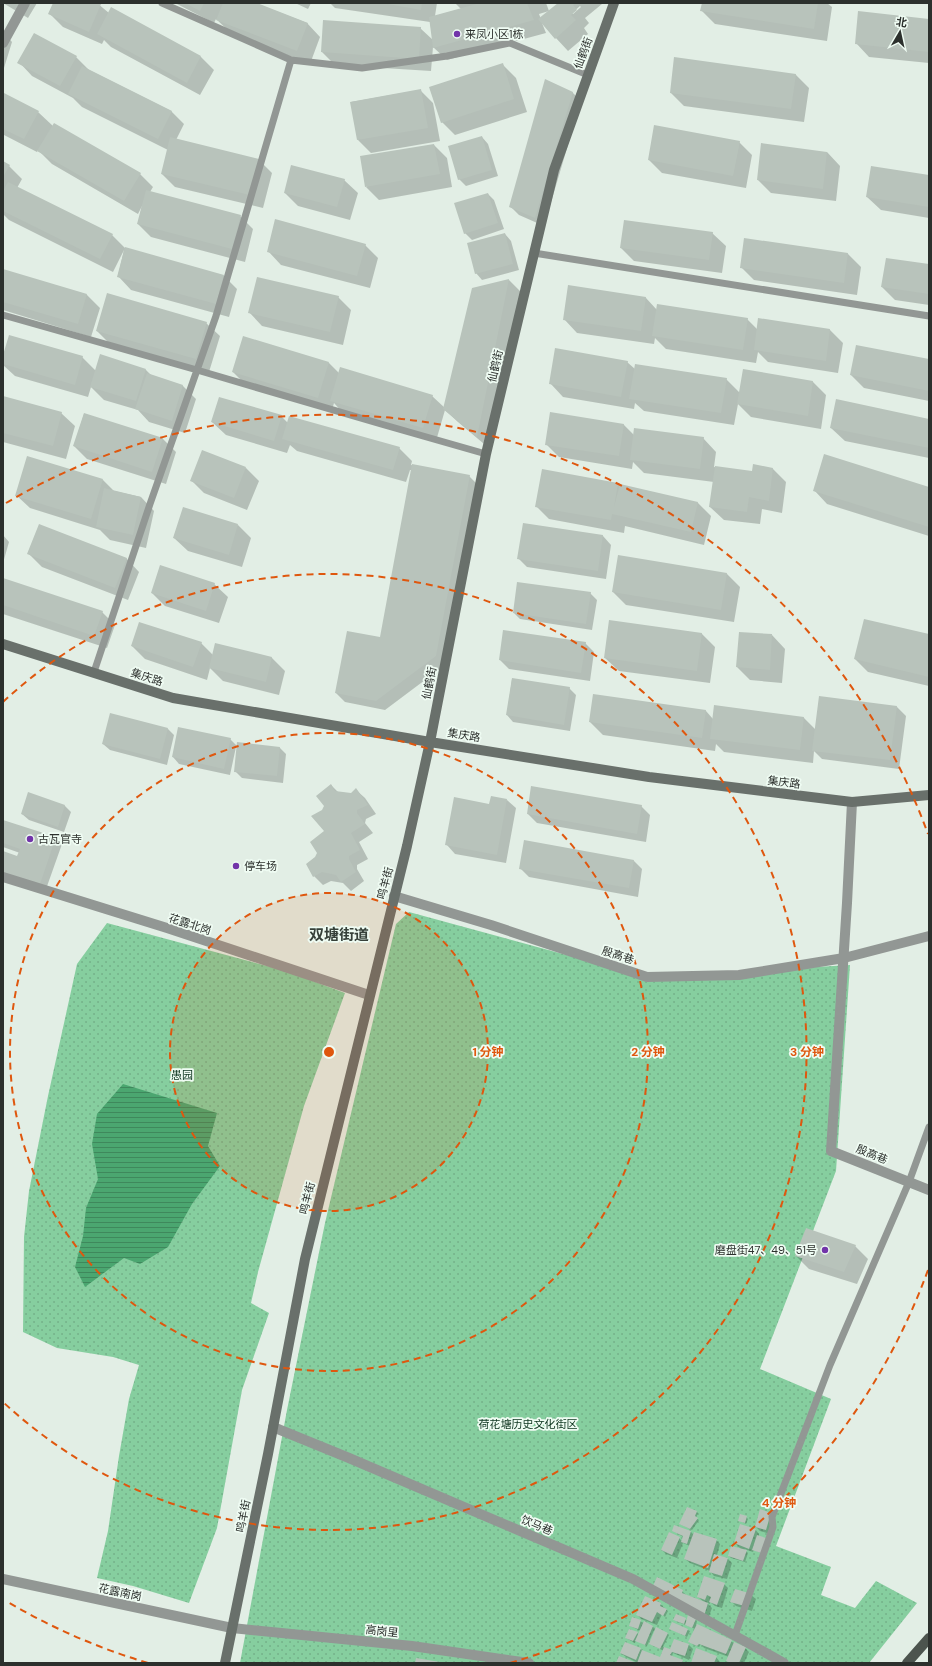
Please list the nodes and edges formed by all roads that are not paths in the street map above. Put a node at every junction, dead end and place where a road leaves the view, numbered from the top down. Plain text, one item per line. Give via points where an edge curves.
1 (25, 3) edge
2 (162, 3) edge
3 (614, 3) edge
4 (3, 43) edge
5 (291, 60) junction
6 (588, 75) junction
7 (534, 253) junction
8 (3, 315) edge
9 (929, 316) edge
10 (197, 370) junction
11 (486, 454) junction
12 (3, 644) edge
13 (94, 672) junction
14 (430, 742) junction
15 (929, 795) edge
16 (852, 802) junction
17 (3, 877) edge
18 (394, 896) junction
19 (929, 936) edge
20 (844, 958) junction
21 (369, 996) junction
22 (929, 1127) edge
23 (909, 1182) junction
24 (929, 1190) edge
25 (273, 1427) junction
26 (3, 1579) edge
27 (232, 1628) junction
28 (735, 1635) junction
29 (929, 1638) edge
30 (225, 1663) edge
31 (529, 1663) edge
32 (784, 1663) edge
33 (907, 1663) edge

1 - 4 street
2 - 5 lane
3 - 6 street, 仙鹤街
5 - 6 lane via 362,68 448,56 510,43
5 - 10 lane via 216,316
6 - 7 street, 仙鹤街 via 554,170
7 - 9 lane
7 - 11 street, 仙鹤街
8 - 10 lane
10 - 11 lane
10 - 13 lane
11 - 14 street, 仙鹤街
12 - 13 street, 集庆路
13 - 14 street, 集庆路 via 173,698
14 - 16 street, 集庆路 via 649,777
14 - 18 street, 鸣羊街
15 - 16 street, 集庆路
16 - 20 street, 殷高巷
17 - 21 street, 花露北岗 via 167,928
18 - 20 street, 殷高巷 via 492,925 647,977 739,975
18 - 21 street, 鸣羊街
19 - 20 street, 殷高巷
20 - 23 street, 殷高巷 via 831,1151
21 - 25 street, 鸣羊街 via 305,1259
22 - 23 lane
23 - 24 street, 殷高巷
23 - 28 lane via 830,1365 774,1510 773,1526
25 - 27 street, 鸣羊街
25 - 28 street, 饮马巷 via 633,1579
26 - 27 street, 花露南岗
27 - 30 street, 鸣羊街
27 - 31 street, 高岗里 via 412,1646
28 - 32 street, 饮马巷
29 - 33 main road

